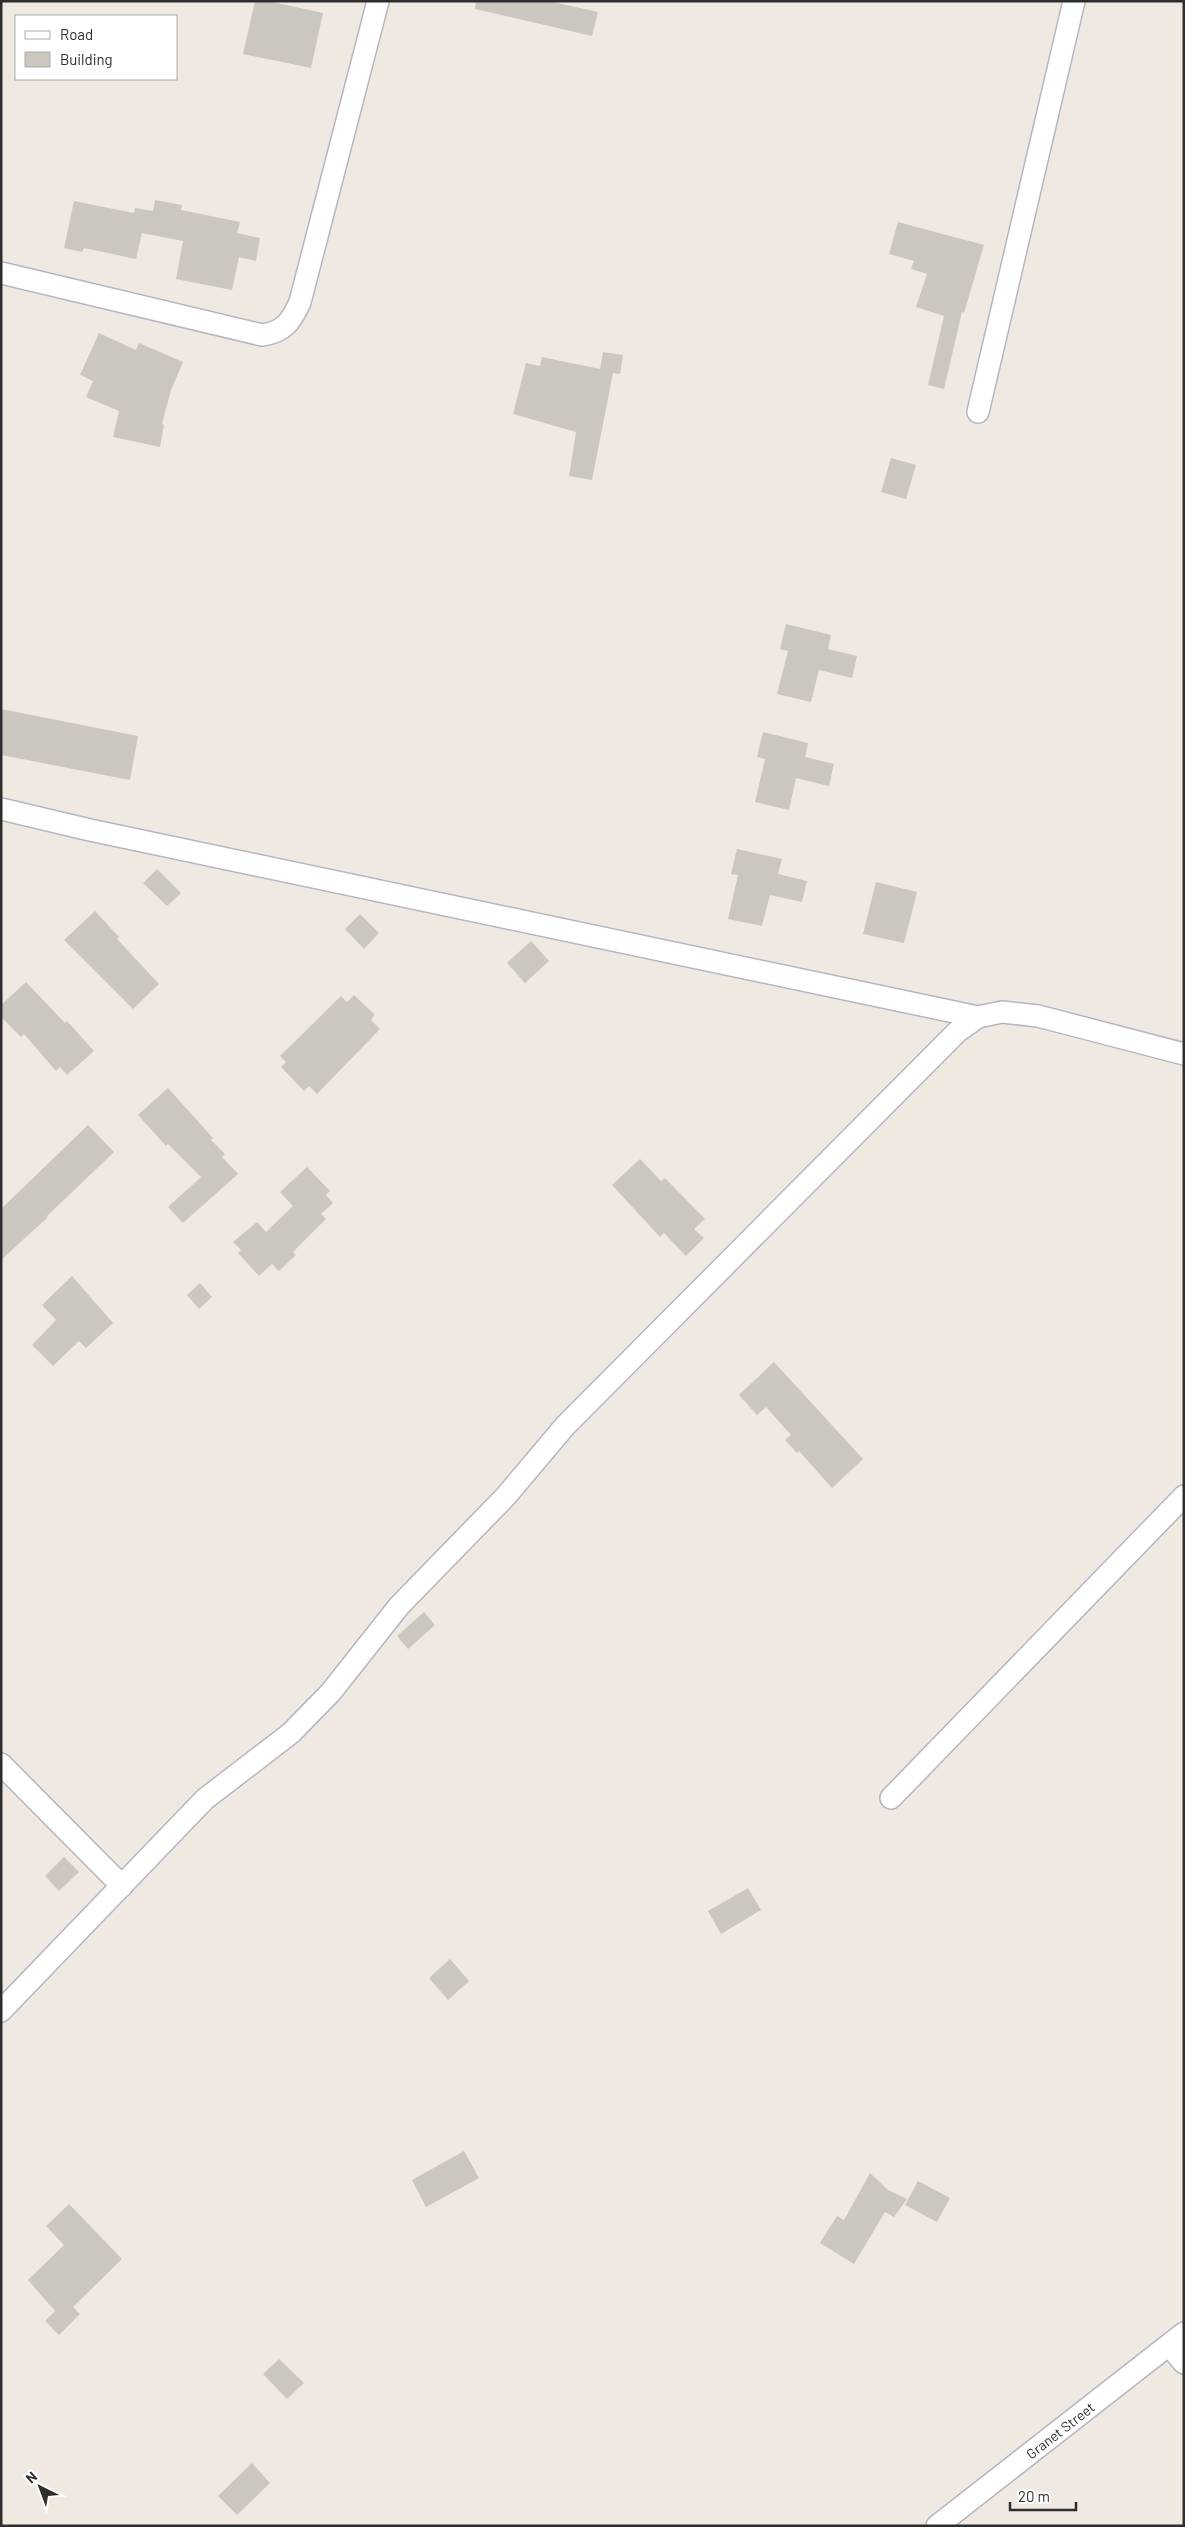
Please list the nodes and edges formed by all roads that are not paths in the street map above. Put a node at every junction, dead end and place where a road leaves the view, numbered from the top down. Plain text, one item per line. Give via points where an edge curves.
1 (378, 1) edge
2 (1074, 1) edge
3 (1, 273) edge
4 (978, 412) dead end
5 (1, 809) edge
6 (978, 1017) junction
7 (1184, 1054) edge
8 (1184, 1496) edge
9 (1, 1764) edge
10 (890, 1798) dead end
11 (122, 1886) junction
12 (1, 2012) edge
13 (1177, 2339) edge
14 (1184, 2363) edge
15 (937, 2526) edge

1 - 3 street via 300,302 290,323 277,333 262,335 248,332
2 - 4 street
5 - 6 street
6 - 7 street via 1002,1012 1038,1016
6 - 11 street via 957,1032 565,1426 477,1528 399,1606 331,1692 291,1733 205,1799
8 - 10 street
9 - 11 street
11 - 12 street
13 - 14 street
13 - 15 street, Granet Street

